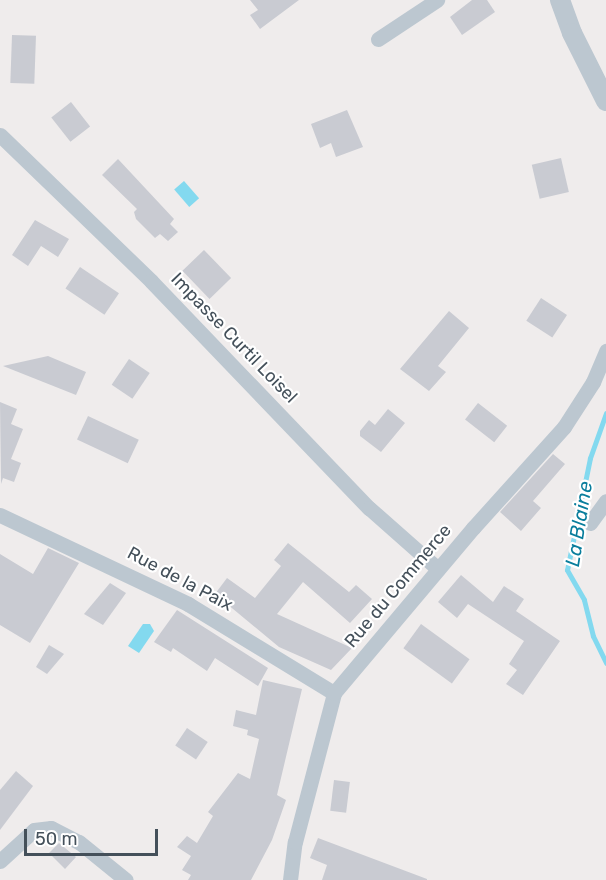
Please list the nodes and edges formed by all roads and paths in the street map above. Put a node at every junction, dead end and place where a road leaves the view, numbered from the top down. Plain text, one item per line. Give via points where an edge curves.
1 (437, 0) edge
2 (562, 2) edge
3 (378, 39) dead end
4 (606, 101) edge
5 (0, 135) edge
6 (606, 351) edge
7 (606, 501) edge
8 (0, 515) edge
9 (590, 523) dead end
10 (438, 569) junction
11 (334, 693) junction
12 (0, 861) edge
13 (126, 880) edge
14 (290, 880) edge

1 - 3 street
2 - 4 street
5 - 10 street, Impasse Curtil Loisel via 151,281 369,508
6 - 10 street, Rue du Commerce via 593,382 564,427
7 - 9 street
8 - 11 street, Rue de la Paix via 188,604
10 - 11 street, Rue du Commerce
11 - 14 street, Rue du Commerce via 295,842
12 - 13 street via 34,830 51,828 79,842

